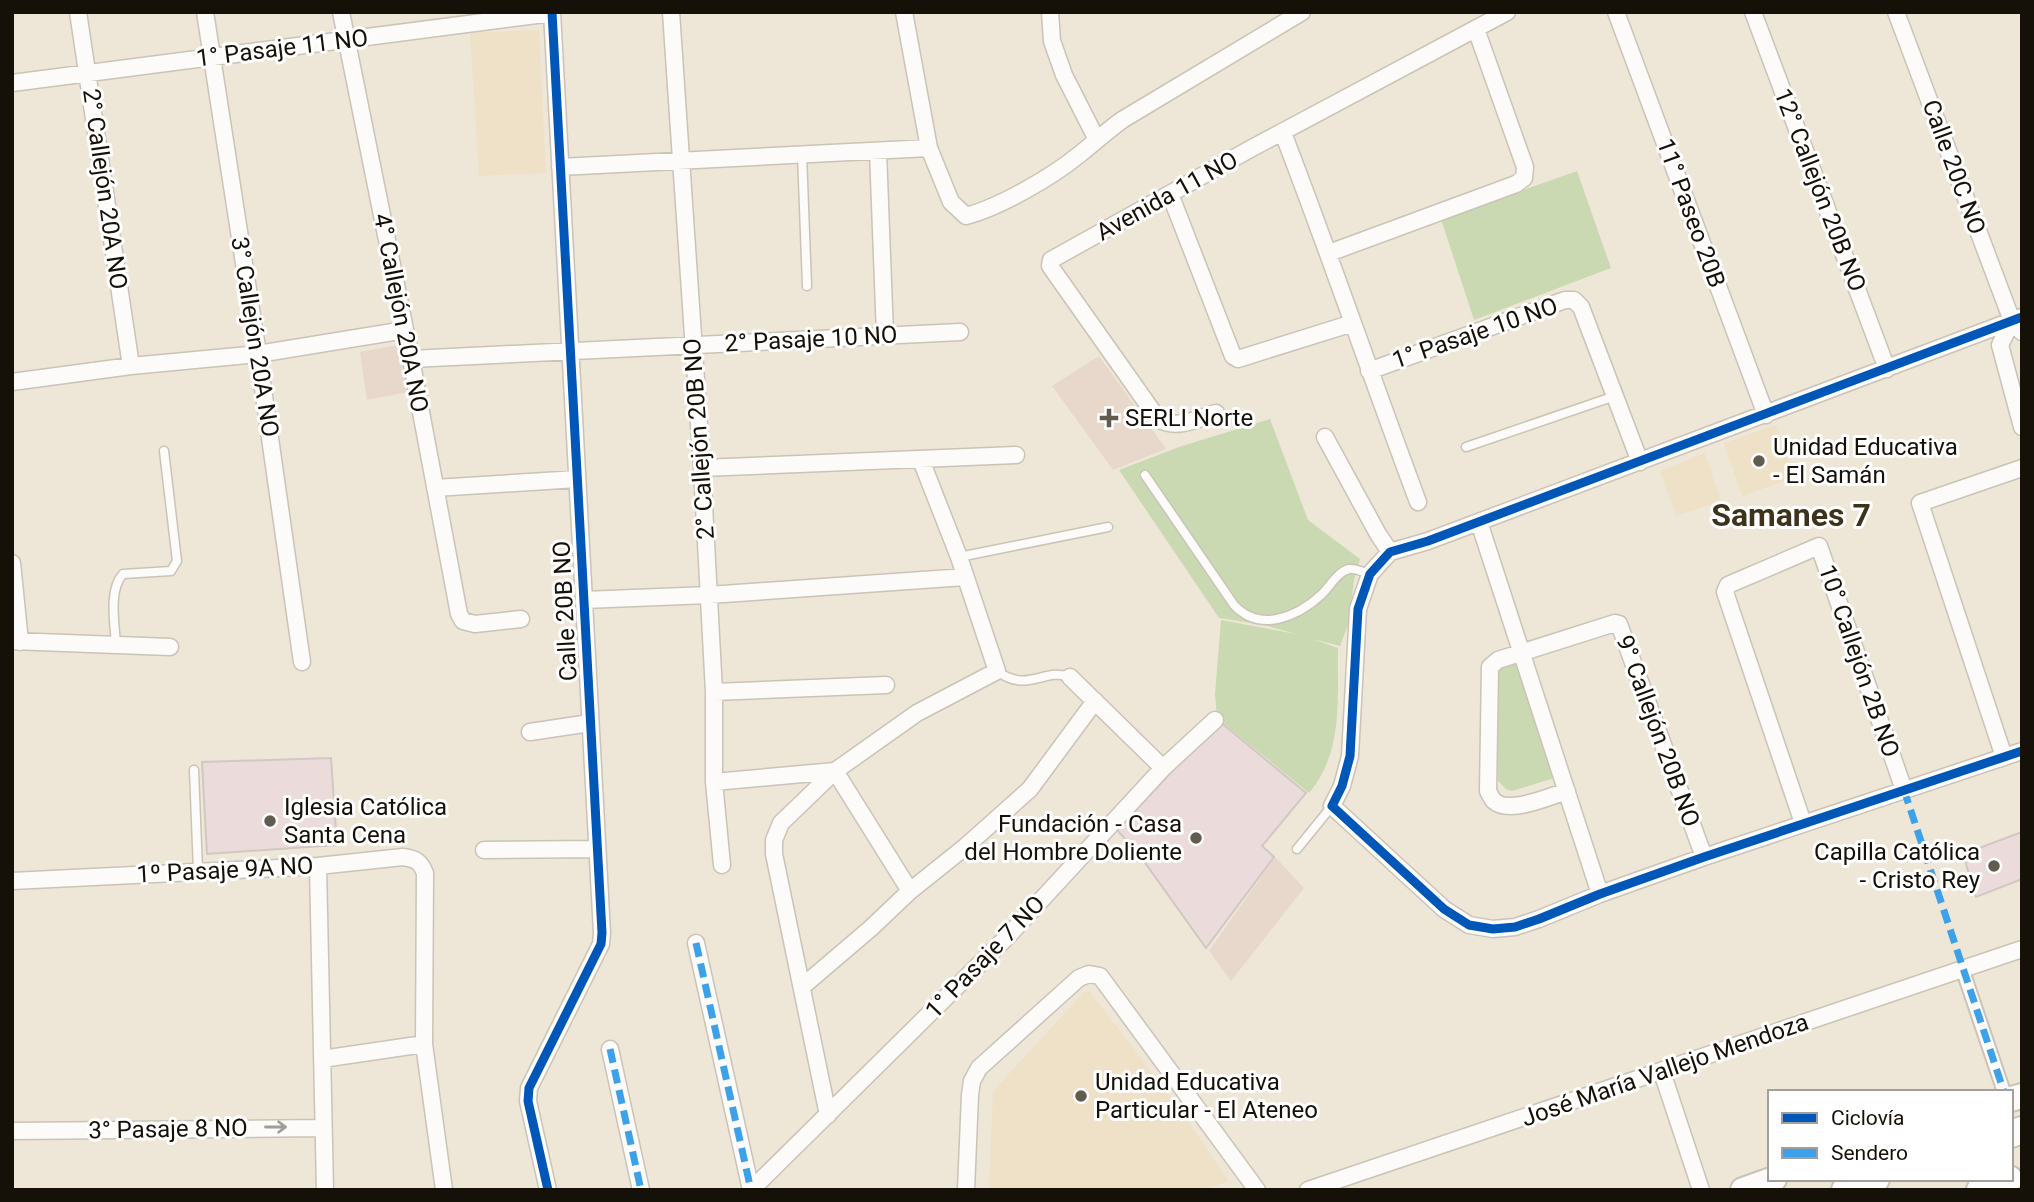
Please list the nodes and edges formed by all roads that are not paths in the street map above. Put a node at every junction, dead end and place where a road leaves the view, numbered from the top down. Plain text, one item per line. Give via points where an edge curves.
1 (78, 12) edge
2 (205, 12) edge
3 (341, 12) edge
4 (671, 12) edge
5 (904, 12) edge
6 (1050, 12) edge
7 (1301, 12) edge
8 (1507, 12) edge
9 (1616, 12) edge
10 (1753, 12) edge
11 (1896, 12) edge
12 (552, 13) edge
13 (1476, 30) junction
14 (346, 40) junction
15 (211, 57) junction
16 (88, 73) junction
17 (12, 83) edge
18 (1283, 133) junction
19 (1096, 138) junction
20 (929, 148) junction
21 (878, 150) junction
22 (802, 154) junction
23 (681, 161) junction
24 (560, 167) junction
25 (1170, 194) junction
26 (1329, 253) junction
27 (807, 286) dead end
28 (1353, 323) junction
29 (2018, 324) edge
30 (405, 330) junction
31 (960, 332) dead end
32 (885, 335) junction
33 (694, 345) junction
34 (570, 351) junction
35 (258, 354) junction
36 (411, 359) junction
37 (131, 366) junction
38 (1887, 369) junction
39 (1368, 371) junction
40 (12, 382) edge
41 (1615, 396) junction
42 (1216, 413) dead end
43 (1766, 415) junction
44 (2022, 427) edge
45 (1325, 437) dead end
46 (1466, 447) dead end
47 (164, 451) dead end
48 (1016, 454) dead end
49 (921, 460) junction
50 (1640, 462) junction
51 (702, 468) junction
52 (2022, 468) edge
53 (1145, 475) dead end
54 (577, 479) junction
55 (435, 488) junction
56 (1418, 502) dead end
57 (1479, 522) junction
58 (1108, 527) dead end
59 (1390, 552) junction
60 (959, 557) junction
61 (12, 563) edge
62 (1370, 574) junction
63 (965, 576) junction
64 (709, 595) junction
65 (584, 600) junction
66 (522, 619) dead end
67 (16, 642) edge
68 (116, 645) junction
69 (170, 648) dead end
70 (1521, 654) junction
71 (302, 662) dead end
72 (997, 671) junction
73 (1070, 677) joint
74 (886, 685) dead end
75 (714, 692) junction
76 (1095, 701) junction
77 (1215, 720) dead end
78 (590, 723) junction
79 (530, 732) dead end
80 (2022, 751) edge
81 (2004, 757) junction
82 (1163, 768) junction
83 (194, 769) dead end
84 (835, 771) junction
85 (714, 782) junction
86 (1567, 790) junction
87 (1904, 790) junction
88 (1332, 806) junction
89 (1803, 823) junction
90 (597, 849) junction
91 (1297, 849) dead end
92 (484, 850) dead end
93 (1704, 857) junction
94 (722, 865) dead end
95 (318, 866) junction
96 (198, 871) junction
97 (12, 881) edge
98 (910, 891) junction
99 (1600, 894) junction
100 (696, 943) dead end
101 (2022, 949) edge
102 (1962, 968) junction
103 (803, 986) junction
104 (424, 1044) junction
105 (610, 1049) dead end
106 (322, 1059) junction
107 (1662, 1072) junction
108 (2003, 1090) edge
109 (828, 1115) junction
110 (323, 1128) junction
111 (12, 1131) edge
112 (1768, 1181) edge
113 (1870, 1181) edge
114 (2005, 1181) edge
115 (325, 1190) edge
116 (444, 1190) edge
117 (548, 1190) edge
118 (640, 1190) edge
119 (751, 1190) edge
120 (967, 1190) edge
121 (1257, 1190) edge
122 (1308, 1190) edge
123 (1701, 1190) edge
124 (1743, 1190) edge
125 (1845, 1190) edge
126 (1980, 1190) edge

1 - 16 street, 2° Callejón 20A NO
2 - 15 street, 3° Callejón 20A NO
3 - 14 street, 4° Callejón 20A NO
4 - 23 street, 2° Callejón 20B NO
5 - 20 street
6 - 19 street via 1052,41 1064,75
7 - 19 street
8 - 13 street, Avenida 11 NO
9 - 43 street, 11° Paseo 20B
10 - 38 street, 12° Callejón 20B NO
11 - 29 street, Calle 20C NO
12 - 14 street, 1° Pasaje 11 NO
12 - 24 street, Calle 20B NO
13 - 18 street, Avenida 11 NO
13 - 26 street via 1525,167 1524,178
14 - 15 street, 1° Pasaje 11 NO
14 - 30 street, 4° Callejón 20A NO
15 - 16 street, 1° Pasaje 11 NO
15 - 35 street, 3° Callejón 20A NO
16 - 17 street, 1° Pasaje 11 NO
16 - 37 street, 2° Callejón 20A NO
18 - 25 street, Avenida 11 NO
18 - 26 street
19 - 20 street via 1080,155 1028,188 987,211 966,216 951,202
20 - 21 street
21 - 22 street
21 - 32 street
22 - 23 street
22 - 27 lane
23 - 24 street
23 - 33 street, 2° Callejón 20B NO
24 - 34 street, Calle 20B NO
25 - 28 street via 1233,356 1238,359
25 - 42 street, Avenida 11 NO via 1051,260 1049,266 1158,419 1178,424
26 - 28 street
28 - 39 street
29 - 38 street
29 - 44 street via 2000,345
30 - 35 street
30 - 36 street, 4° Callejón 20A NO
31 - 32 street, 2° Pasaje 10 NO
32 - 33 street, 2° Pasaje 10 NO
33 - 34 street, 2° Pasaje 10 NO
33 - 51 street, 2° Callejón 20B NO
34 - 36 street, 2° Pasaje 10 NO
34 - 54 street, Calle 20B NO
35 - 37 street
35 - 71 street, 3° Callejón 20A NO
36 - 55 street, 4° Callejón 20A NO
37 - 40 street
38 - 43 street
39 - 41 street, 1° Pasaje 10 NO via 1574,300 1581,307
39 - 56 street
41 - 46 lane
41 - 50 street, 1° Pasaje 10 NO
43 - 50 street
45 - 59 street
47 - 68 lane via 177,561 171,571 119,578 115,587
48 - 49 street
49 - 51 street
49 - 60 street
50 - 57 street
51 - 64 street, 2° Callejón 20B NO
52 - 81 street via 1920,503
53 - 62 lane via 1234,606 1248,616 1285,619 1321,596 1345,570
54 - 55 street
54 - 65 street, Calle 20B NO
55 - 66 street, 4° Callejón 20A NO via 463,621
57 - 59 street
57 - 70 street
58 - 60 lane
59 - 62 street
60 - 63 street
61 - 67 street
62 - 88 street via 1358,609 1350,756
63 - 64 street
63 - 72 street
64 - 65 street
64 - 75 street, 2° Callejón 20B NO
65 - 78 street, Calle 20B NO
67 - 68 street
68 - 69 street
70 - 86 street
70 - 86 street via 1490,667 1488,791 1495,802 1519,806
70 - 93 street, 9° Callejón 20B NO via 1619,624
72 - 73 lane via 1009,680 1025,682 1063,674
72 - 84 street via 917,713
73 - 76 street
74 - 75 street
75 - 85 street, 2° Callejón 20B NO
76 - 82 street
76 - 98 street via 1030,789
77 - 82 street, 1° Pasaje 7 NO
78 - 79 street
78 - 90 street, Calle 20B NO
80 - 81 street
81 - 87 street
82 - 109 street, 1° Pasaje 7 NO via 1008,936
83 - 96 lane
84 - 85 street
84 - 98 street
84 - 103 street via 781,823 774,840
85 - 94 street, 2° Callejón 20B NO
86 - 99 street
87 - 89 street
87 - 89 street, 10° Callejón 2B NO via 1819,546 1728,585 1725,592
88 - 91 lane
88 - 99 street via 1444,909 1469,925 1515,928
89 - 93 street
90 - 92 street
90 - 117 street, Calle 20B NO via 601,944 529,1088
93 - 99 street
95 - 96 street, 1º Pasaje 9A NO
95 - 104 street, 1º Pasaje 9A NO via 403,857 421,863 425,873
95 - 106 street
96 - 97 street, 1º Pasaje 9A NO
98 - 103 street
100 - 119 street
101 - 102 street, José María Vallejo Mendoza
102 - 107 street, José María Vallejo Mendoza
102 - 108 street
103 - 109 street
104 - 106 street
104 - 116 street
105 - 118 street
106 - 110 street
107 - 122 street, José María Vallejo Mendoza
107 - 123 street
109 - 119 street, 1° Pasaje 7 NO
111 -> 110 street, 3° Pasaje 8 NO
110 - 115 street
112 - 124 main road
113 - 125 highway
114 - 126 highway
120 - 121 street via 970,1095 979,1068 1089,974 1100,976

